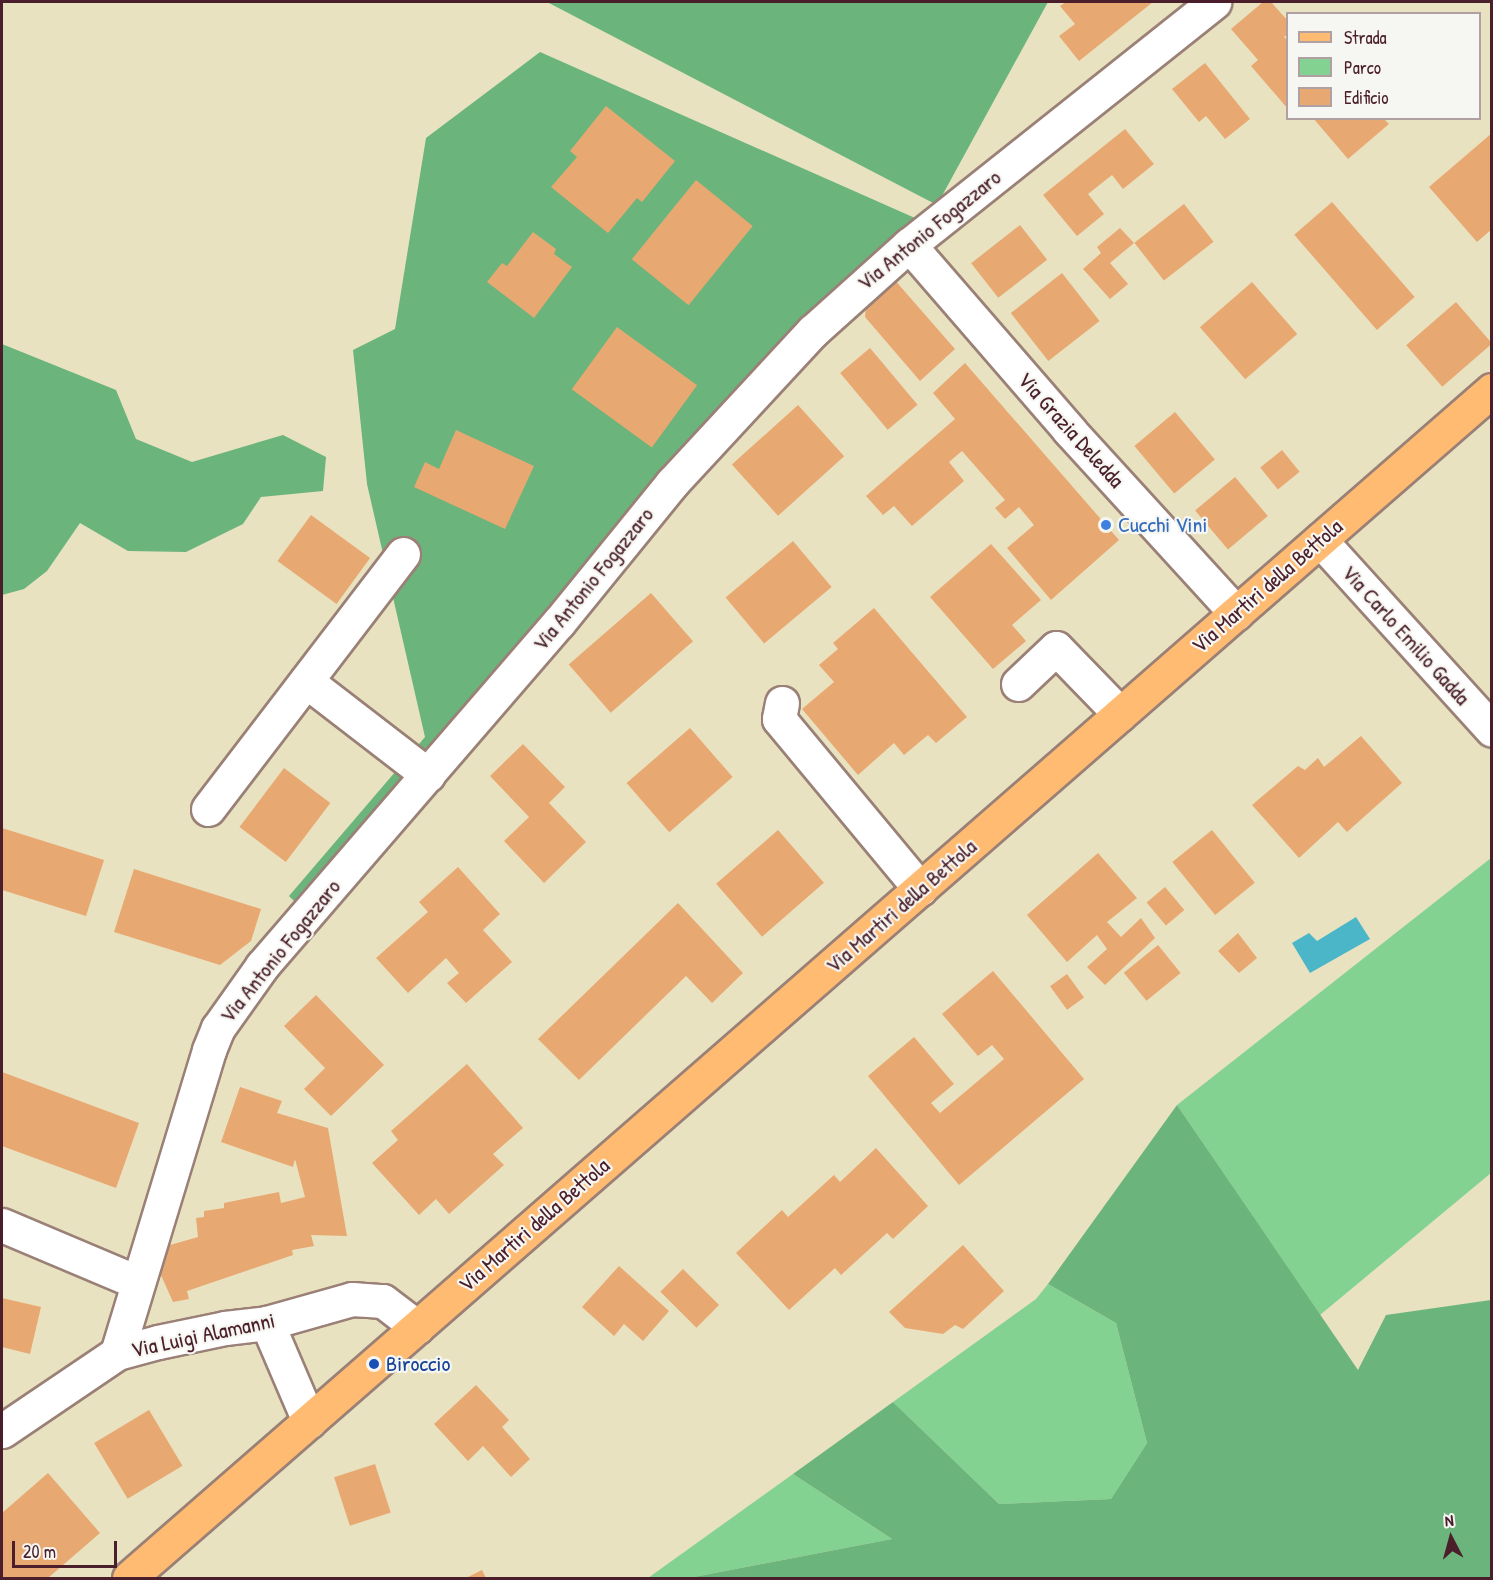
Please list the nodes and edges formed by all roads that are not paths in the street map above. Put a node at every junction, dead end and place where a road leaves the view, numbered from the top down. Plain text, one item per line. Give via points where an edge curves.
1 (1214, 2) edge
2 (909, 245) junction
3 (1491, 390) edge
4 (1320, 540) junction
5 (403, 554) dead end
6 (1236, 613) junction
7 (306, 681) junction
8 (1018, 684) dead end
9 (782, 702) dead end
10 (1120, 714) junction
11 (1491, 730) edge
12 (428, 775) junction
13 (208, 809) dead end
14 (920, 889) junction
15 (2, 1225) edge
16 (137, 1282) junction
17 (267, 1323) junction
18 (417, 1327) junction
19 (117, 1353) junction
20 (309, 1421) junction
21 (2, 1431) edge
22 (129, 1578) edge

1 - 2 street, Via Antonio Fogazzaro
2 - 6 street, Via Grazia Deledda via 1069,430
2 - 12 street, Via Antonio Fogazzaro via 813,330 672,483
3 - 4 main road, Via Martiri della Bettola
4 - 6 main road, Via Martiri della Bettola
4 - 11 street, Via Carlo Emilio Gadda
5 - 7 street
6 - 10 main road, Via Martiri della Bettola
7 - 12 street
7 - 13 street
8 - 10 street via 1056,648
9 - 14 street via 780,718
10 - 14 main road, Via Martiri della Bettola
12 - 16 street, Via Antonio Fogazzaro via 262,966 218,1028
14 - 18 main road, Via Martiri della Bettola
15 - 16 street
16 - 19 street, Via Antonio Fogazzaro
17 - 18 street, Via Luigi Alamanni via 352,1299 383,1301
17 - 19 street, Via Luigi Alamanni via 225,1328
17 - 20 street
18 - 20 main road, Via Martiri della Bettola
19 - 21 street, Via Luigi Alamanni
20 - 22 main road, Via Martiri della Bettola

